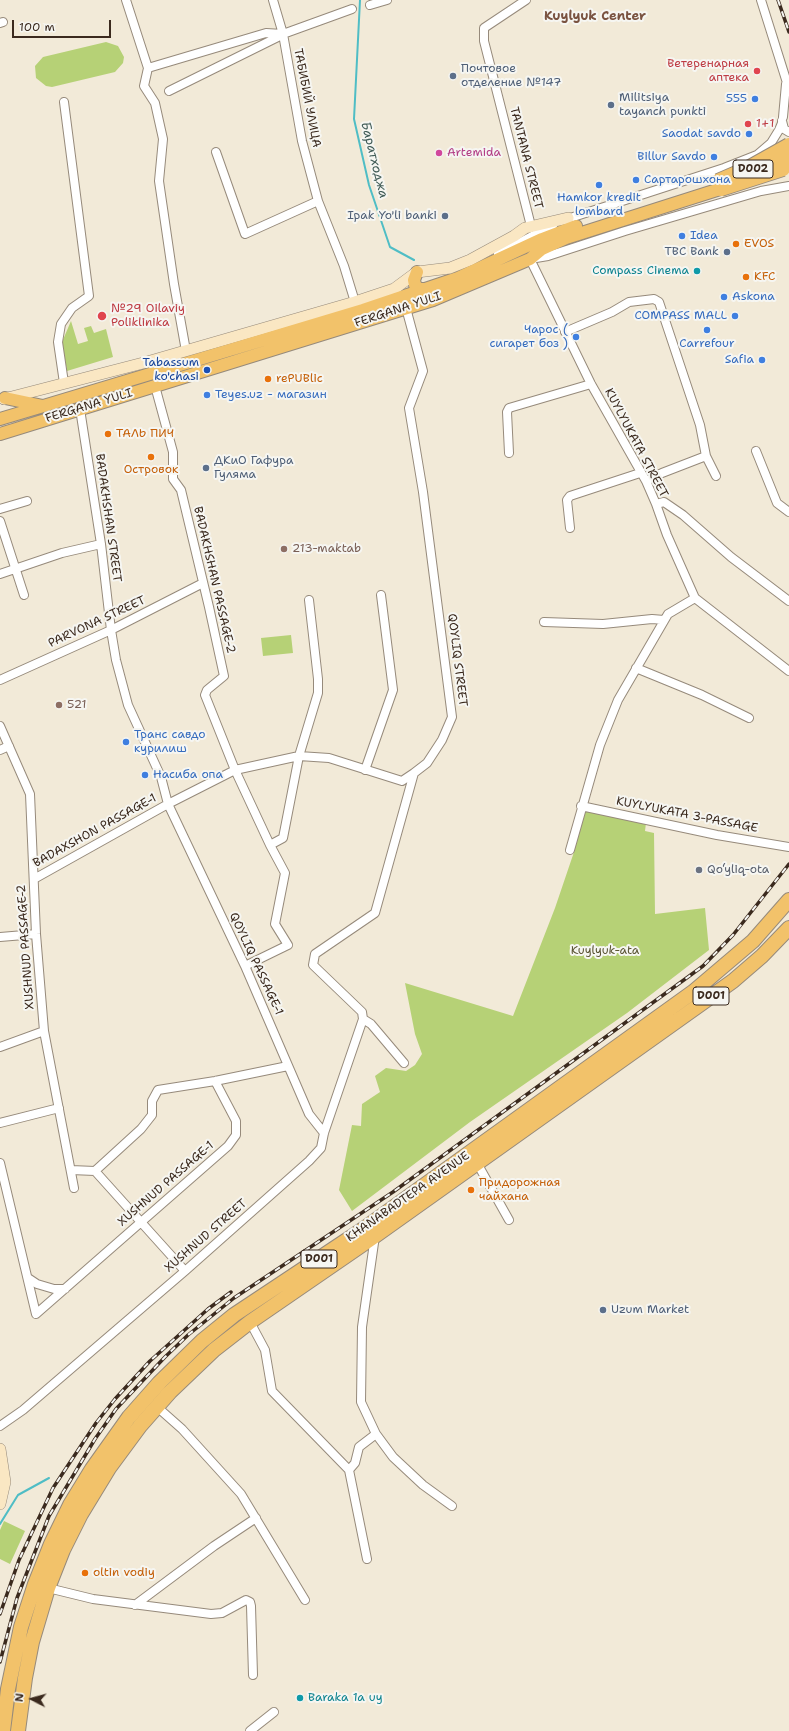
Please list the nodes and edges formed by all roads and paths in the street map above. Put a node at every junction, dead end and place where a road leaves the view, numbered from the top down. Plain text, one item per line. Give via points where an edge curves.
1 (126, 0) edge
2 (273, 0) edge
3 (387, 0) edge
4 (526, 0) edge
5 (761, 0) edge
6 (370, 5) dead end
7 (352, 9) dead end
8 (283, 34) junction
9 (148, 68) junction
10 (787, 85) edge
11 (169, 91) dead end
12 (64, 102) dead end
13 (785, 118) edge
14 (789, 132) edge
15 (789, 145) edge
16 (216, 152) dead end
17 (750, 158) junction
18 (789, 158) edge
19 (789, 167) edge
20 (789, 177) edge
21 (719, 185) junction
22 (789, 186) edge
23 (762, 191) junction
24 (318, 200) junction
25 (568, 218) junction
26 (531, 226) junction
27 (530, 259) junction
28 (417, 272) junction
29 (458, 278) junction
30 (426, 289) junction
31 (355, 302) junction
32 (406, 308) junction
33 (565, 332) junction
34 (186, 351) junction
35 (64, 383) junction
36 (590, 384) junction
37 (156, 386) junction
38 (32, 391) junction
39 (2, 399) edge
40 (21, 400) junction
41 (44, 406) junction
42 (80, 409) junction
43 (3, 418) edge
44 (0, 434) edge
45 (756, 451) dead end
46 (509, 453) dead end
47 (706, 456) junction
48 (640, 473) junction
49 (716, 476) dead end
50 (646, 481) junction
51 (27, 501) dead end
52 (656, 504) junction
53 (0, 509) edge
54 (789, 512) edge
55 (0, 521) edge
56 (570, 528) dead end
57 (101, 544) junction
58 (16, 567) junction
59 (0, 574) edge
60 (203, 583) junction
61 (24, 595) dead end
62 (381, 595) dead end
63 (696, 598) junction
64 (309, 600) dead end
65 (789, 601) edge
66 (664, 620) junction
67 (544, 622) dead end
68 (111, 630) junction
69 (636, 668) junction
70 (789, 671) edge
71 (0, 680) edge
72 (749, 718) dead end
73 (0, 726) edge
74 (9, 746) junction
75 (0, 750) edge
76 (299, 756) junction
77 (235, 770) junction
78 (365, 770) junction
79 (414, 773) junction
80 (168, 804) junction
81 (581, 806) junction
82 (270, 845) junction
83 (789, 847) edge
84 (570, 850) dead end
85 (34, 879) junction
86 (789, 900) edge
87 (786, 933) edge
88 (36, 934) junction
89 (0, 937) edge
90 (245, 966) junction
91 (366, 1021) junction
92 (44, 1031) junction
93 (0, 1047) edge
94 (404, 1063) dead end
95 (288, 1066) junction
96 (215, 1081) junction
97 (59, 1108) junction
98 (0, 1123) edge
99 (324, 1132) junction
100 (474, 1158) junction
101 (0, 1163) edge
102 (71, 1170) junction
103 (95, 1171) junction
104 (74, 1188) dead end
105 (509, 1220) dead end
106 (140, 1222) junction
107 (375, 1236) junction
108 (186, 1271) junction
109 (28, 1278) junction
110 (65, 1289) junction
111 (250, 1322) junction
112 (156, 1406) junction
113 (0, 1426) edge
114 (376, 1434) junction
115 (0, 1449) edge
116 (348, 1470) junction
117 (0, 1504) edge
118 (452, 1506) dead end
119 (256, 1518) junction
120 (366, 1559) dead end
121 (48, 1588) junction
122 (305, 1600) dead end
123 (135, 1605) junction
124 (253, 1675) dead end
125 (274, 1712) dead end
126 (3, 1731) edge
127 (18, 1731) edge
128 (250, 1731) edge

1 - 9 street
2 - 8 street, ТАБИБИЙ УЛИЦА
3 - 6 street
4 - 26 street, TANTANA STREET via 484,28 484,40
5 - 10 street
7 - 8 street
8 - 9 street via 266,33
8 - 11 street
8 - 24 street, ТАБИБИЙ УЛИЦА via 302,141
9 - 34 street via 144,86 155,103 163,139 159,181
10 - 13 street
12 - 35 street via 89,296 72,308 61,324 58,342
13 - 14 street via 784,129
13 - 17 street via 771,143 764,151
15 - 21 highway, bridge
16 - 24 street via 245,234
17 - 23 street via 762,163 768,170 767,182
17 - 25 street
18 - 21 highway, FERGANA YULI / D002, bridge
19 - 21 highway, FERGANA YULI / D002, bridge
20 - 21 highway, bridge
21 - 27 main road, FERGANA YULI via 566,238 542,249
21 - 29 main road, FERGANA YULI via 558,233
22 - 23 street
23 - 27 street via 548,256
24 - 31 street, ТАБИБИЙ УЛИЦА
25 - 26 street
25 - 29 street via 530,236
26 - 28 street via 458,265
27 - 32 main road, FERGANA YULI via 437,298
27 - 33 street, KUYLYUKATA STREET
28 - 30 main road via 415,285 419,289
28 - 31 street via 394,289
29 - 30 main road, FERGANA YULI
30 - 41 main road, FERGANA YULI
31 - 34 street
32 - 37 main road, FERGANA YULI
32 - 79 street, QOYLIQ STREET via 423,371 409,408 423,492 452,717 442,740 427,763
33 - 36 street, KUYLYUKATA STREET
33 - 47 street via 629,302 654,299 659,302 700,425
34 - 35 street
35 - 38 street
36 - 46 street via 509,408
36 - 48 street, KUYLYUKATA STREET
37 - 42 main road, FERGANA YULI
37 - 60 street, BADAKHSHAN PASSAGE-2 via 173,452 173,479 181,490
38 - 39 street
38 - 40 main road
39 - 40 main road
40 - 41 main road
40 - 43 main road
41 - 43 main road, FERGANA YULI
42 - 44 main road, FERGANA YULI
42 - 57 street, BADAKHSHAN STREET
45 - 54 street via 777,504
47 - 49 street
47 - 50 street
48 - 50 street, KUYLYUKATA STREET
48 - 56 street via 570,496 567,500
50 - 52 street, KUYLYUKATA STREET
51 - 53 street
52 - 63 street, KUYLYUKATA STREET via 666,535
52 - 65 street via 664,502 683,515 731,557
55 - 58 street
57 - 58 street
57 - 68 street, BADAKHSHAN STREET
58 - 59 street
58 - 61 street
60 - 68 street, PARVONA STREET
60 - 77 street, BADAKHSHAN PASSAGE-2 via 224,676 207,690 205,695
62 - 78 street via 392,690
63 - 66 street via 673,610
63 - 70 street, KUYLYUKATA STREET
64 - 76 street via 318,693
66 - 67 street via 603,624
66 - 69 street
68 - 71 street, PARVONA STREET
68 - 80 street, BADAKHSHAN STREET via 128,705 161,777
69 - 72 street via 702,695
69 - 81 street via 611,717
73 - 74 street, XUSHNUD PASSAGE-2
74 - 75 street
74 - 85 street, XUSHNUD PASSAGE-2 via 30,794
76 - 77 street, BADAXSHON PASSAGE-1
76 - 78 street, BADAXSHON PASSAGE-1 via 329,758
76 - 82 street via 283,838
77 - 80 street, BADAXSHON PASSAGE-1
77 - 82 street
78 - 79 street, QOYLIQ STREET via 402,782
79 - 91 street via 375,913 314,954 313,965 362,1012
80 - 85 street, BADAXSHON PASSAGE-1
80 - 90 street, QOYLIQ PASSAGE-1
81 - 83 street, KUYLYUKATA 3-PASSAGE via 717,835
81 - 84 street
82 - 90 street via 285,873 275,924 288,945
85 - 88 street, XUSHNUD PASSAGE-2
86 - 100 highway, KHANABADTEPA AVENUE / D001 via 753,940 698,988
87 - 100 highway, KHANABADTEPA AVENUE / D001 via 733,980
88 - 89 street
88 - 92 street, XUSHNUD PASSAGE-2
90 - 95 street, QOYLIQ PASSAGE-1
91 - 94 street
91 - 99 street, XUSHNUD STREET
92 - 93 street
92 - 97 street, XUSHNUD PASSAGE-2
95 - 96 street
95 - 99 street, QOYLIQ PASSAGE-1 via 309,1114
96 - 103 street via 158,1090 152,1101 152,1115 141,1129
96 - 106 street, XUSHNUD PASSAGE-1 via 236,1121 236,1135 228,1146
97 - 98 street
97 - 102 street, XUSHNUD PASSAGE-2
99 - 108 street, XUSHNUD STREET via 320,1148 309,1161
100 - 105 street
100 - 107 highway, KHANABADTEPA AVENUE / D001
100 - 126 highway, KHANABADTEPA AVENUE / D001 via 229,1320 188,1354 137,1407 85,1479 63,1518 46,1558 28,1606 16,1649
101 - 109 street, XUSHNUD PASSAGE-1
102 - 103 street
102 - 104 street, XUSHNUD PASSAGE-2
103 - 106 street
106 - 108 street
106 - 110 street, XUSHNUD PASSAGE-1
107 - 111 highway, KHANABADTEPA AVENUE / D001
107 - 114 street via 362,1327 361,1402
108 - 113 street, XUSHNUD STREET via 23,1410
109 - 110 street via 37,1284
109 - 110 street, XUSHNUD PASSAGE-1 via 36,1314
111 - 112 highway, KHANABADTEPA AVENUE / D001 via 198,1364
111 - 116 street via 265,1350 272,1391
112 - 119 street via 182,1429 241,1494
112 - 121 highway, KHANABADTEPA AVENUE / D001 via 94,1490 69,1538
114 - 116 street via 359,1448 355,1463
114 - 118 street via 393,1457
115 - 117 street via 5,1482
116 - 120 street
119 - 122 street
119 - 123 street
121 - 123 street
121 - 127 highway, KHANABADTEPA AVENUE / D001 via 28,1660
123 - 124 street via 211,1614 222,1612 246,1600 250,1602
125 - 128 street

